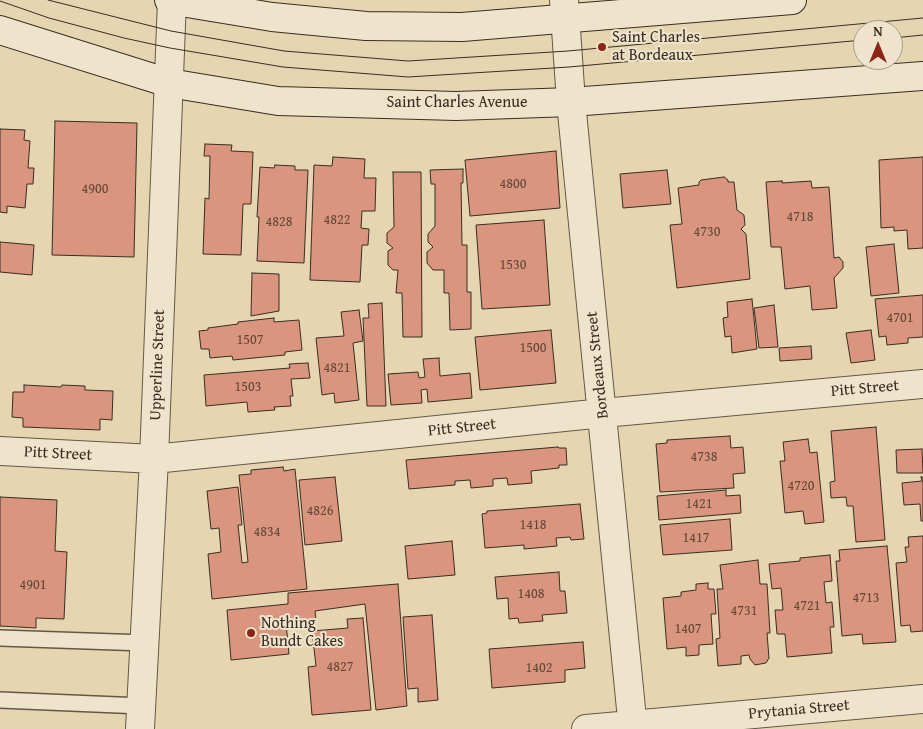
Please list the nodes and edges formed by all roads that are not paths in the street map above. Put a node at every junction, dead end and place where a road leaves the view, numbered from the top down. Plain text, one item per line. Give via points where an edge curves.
1 (171, 0) edge
2 (792, 0) edge
3 (565, 10) edge
4 (0, 30) edge
5 (923, 76) edge
6 (169, 83) junction
7 (571, 102) junction
8 (923, 384) edge
9 (603, 413) junction
10 (0, 451) edge
11 (154, 459) junction
12 (0, 638) edge
13 (145, 643) junction
14 (923, 699) edge
15 (0, 700) edge
16 (141, 718) edge
17 (633, 727) edge
18 (586, 729) edge

1 - 3 street via 272,17 366,26 462,27
1 - 6 street, Upperline Street
2 - 3 street
3 - 7 street, Bordeaux Street
4 - 6 street, Saint Charles Avenue
5 - 7 street, Saint Charles Avenue
6 - 7 street, Saint Charles Avenue via 278,101 456,106
6 - 11 street, Upperline Street
7 - 9 street, Bordeaux Street
8 - 9 street, Pitt Street
9 - 11 street, Pitt Street
9 - 17 street, Bordeaux Street
10 - 11 street, Pitt Street
11 - 13 street, Upperline Street
12 - 13 lane
13 - 16 street, Upperline Street
14 - 17 street, Prytania Street
15 - 16 lane
17 - 18 street, Prytania Street

